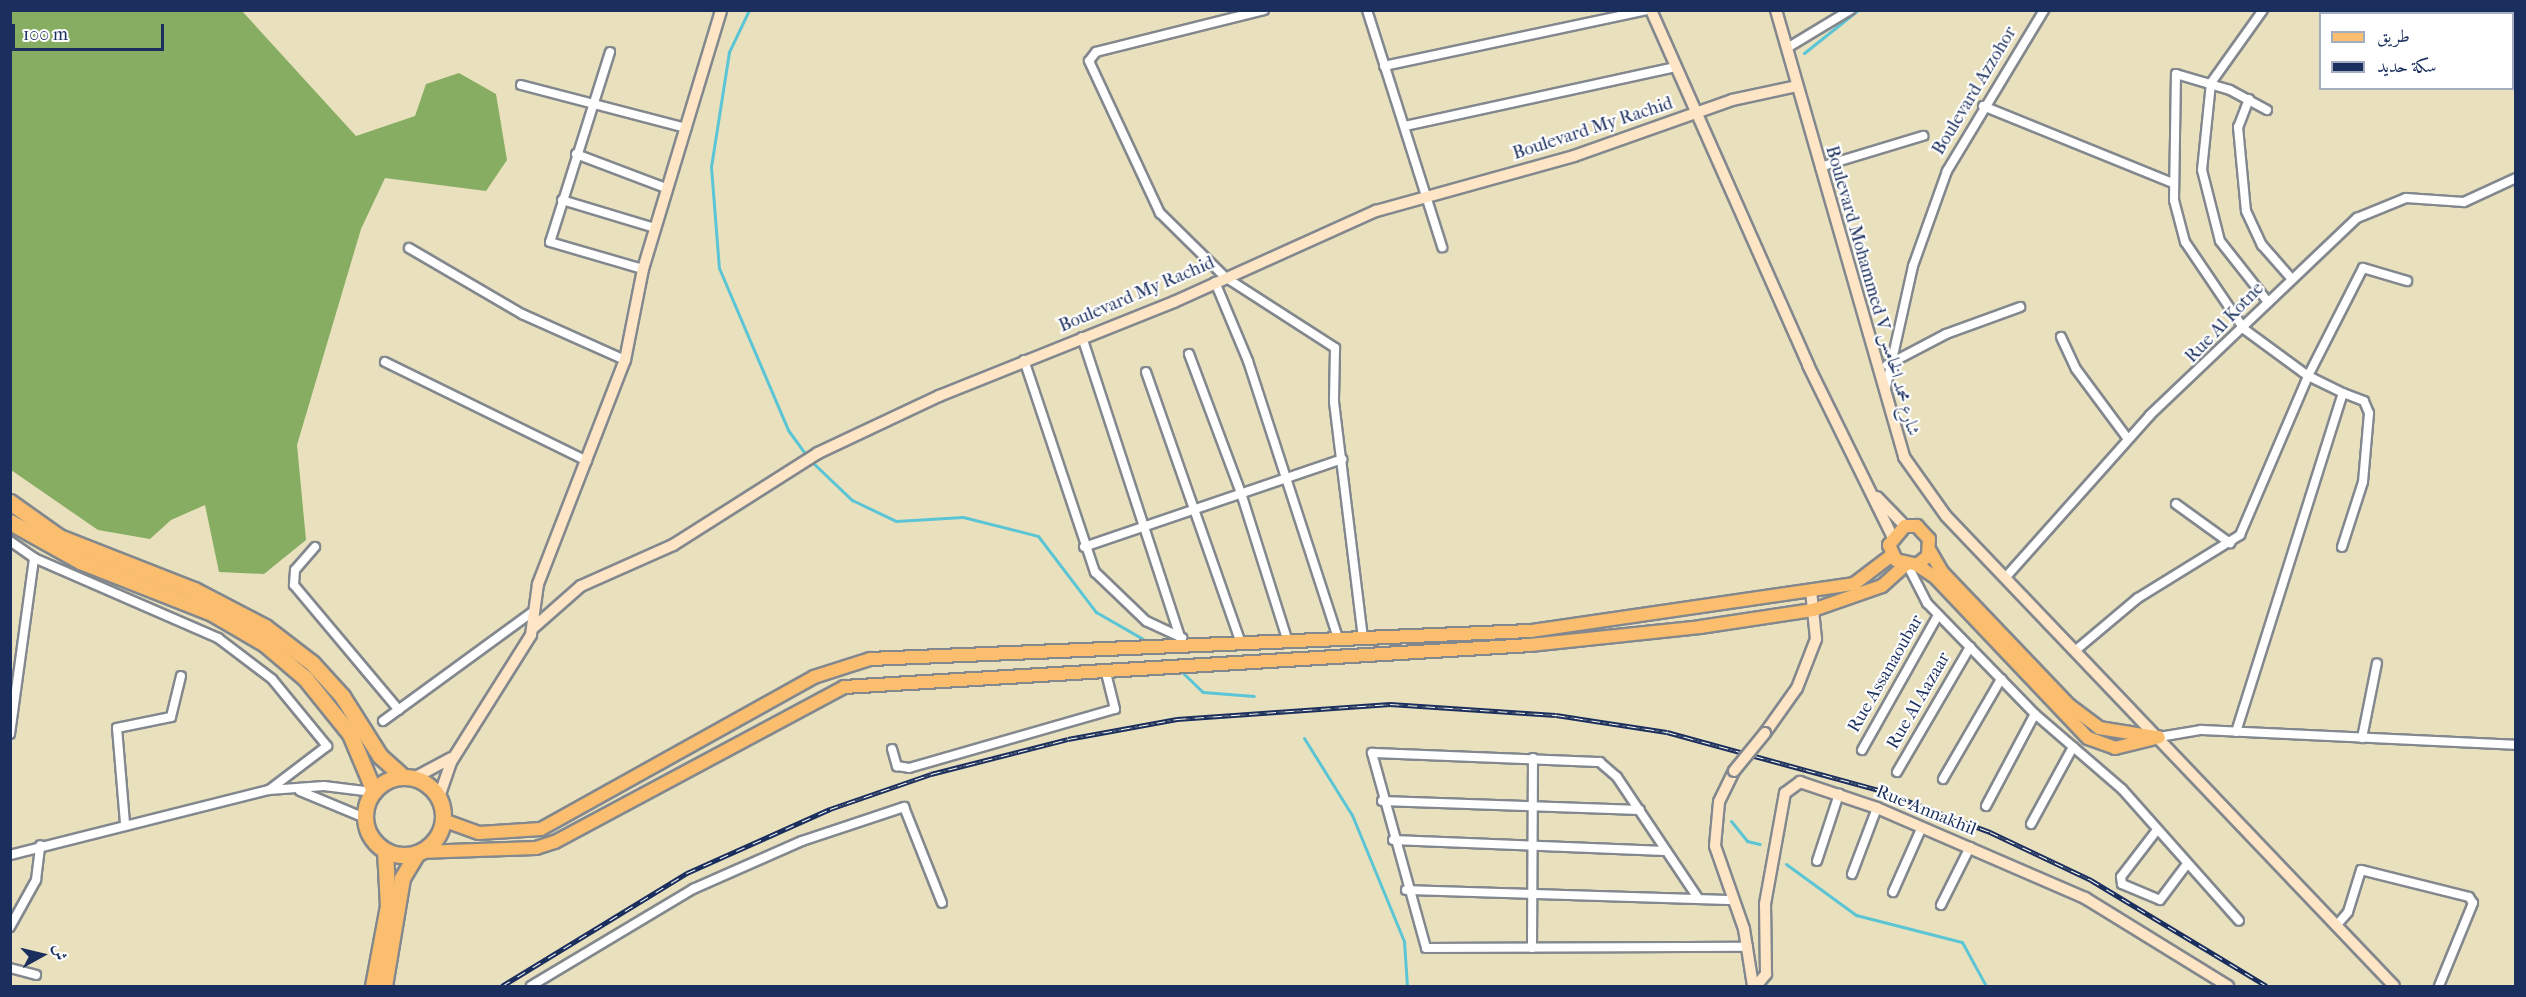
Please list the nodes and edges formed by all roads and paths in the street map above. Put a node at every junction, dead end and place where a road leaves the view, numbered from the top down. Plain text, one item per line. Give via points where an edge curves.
1 (721, 10) edge
2 (1264, 10) edge
3 (1367, 10) edge
4 (1649, 10) edge
5 (1776, 10) edge
6 (1850, 10) edge
7 (2044, 10) edge
8 (2258, 12) edge
9 (1787, 48) junction
10 (610, 52) dead end
11 (1384, 66) junction
12 (1676, 67) junction
13 (2211, 83) junction
14 (521, 85) dead end
15 (1797, 86) junction
16 (2249, 99) junction
17 (1983, 106) junction
18 (592, 107) junction
19 (2268, 110) dead end
20 (1695, 114) junction
21 (1405, 126) junction
22 (686, 128) junction
23 (1923, 136) dead end
24 (576, 154) junction
25 (1820, 167) junction
26 (2516, 178) edge
27 (2173, 183) junction
28 (666, 188) junction
29 (1428, 195) junction
30 (562, 200) junction
31 (655, 228) junction
32 (1442, 247) dead end
33 (409, 248) dead end
34 (643, 269) junction
35 (2291, 278) junction
36 (1220, 279) junction
37 (2407, 282) dead end
38 (2268, 302) junction
39 (2020, 307) dead end
40 (2244, 329) junction
41 (1082, 337) junction
42 (2061, 337) dead end
43 (1189, 354) dead end
44 (625, 360) junction
45 (1024, 360) junction
46 (385, 362) dead end
47 (1887, 364) junction
48 (1146, 372) dead end
49 (2308, 376) junction
50 (2343, 393) junction
51 (1885, 399) junction
52 (2128, 439) junction
53 (1342, 459) junction
54 (587, 461) junction
55 (1284, 477) junction
56 (1866, 482) junction
57 (1241, 493) junction
58 (10, 502) edge
59 (2176, 504) dead end
60 (1194, 512) junction
61 (10, 522) edge
62 (1905, 526) junction
63 (1144, 527) junction
64 (1892, 536) junction
65 (10, 541) edge
66 (2230, 543) junction
67 (315, 547) dead end
68 (1084, 547) junction
69 (2342, 547) dead end
70 (1930, 551) junction
71 (1892, 555) junction
72 (34, 558) junction
73 (1910, 566) junction
74 (2005, 578) junction
75 (1811, 591) junction
76 (1813, 610) junction
77 (534, 611) junction
78 (1938, 615) junction
79 (532, 629) junction
80 (1363, 637) junction
81 (1338, 638) junction
82 (1287, 639) junction
83 (1181, 640) junction
84 (1240, 641) junction
85 (1970, 647) junction
86 (2076, 650) junction
87 (2377, 663) dead end
88 (1105, 669) junction
89 (182, 676) dead end
90 (2001, 679) junction
91 (399, 710) junction
92 (2034, 714) junction
93 (383, 721) dead end
94 (2235, 732) junction
95 (10, 735) edge
96 (2159, 737) junction
97 (2362, 738) junction
98 (2516, 746) edge
99 (2073, 747) junction
100 (892, 749) dead end
101 (1862, 750) dead end
102 (458, 752) junction
103 (1533, 758) junction
104 (1897, 772) dead end
105 (408, 777) junction
106 (1943, 779) dead end
107 (291, 789) junction
108 (269, 790) junction
109 (374, 791) junction
110 (1839, 794) junction
111 (438, 796) junction
112 (1382, 801) junction
113 (1533, 803) junction
114 (1986, 806) dead end
115 (1877, 808) junction
116 (1640, 810) junction
117 (365, 818) junction
118 (443, 820) junction
119 (125, 823) junction
120 (2031, 824) dead end
121 (1922, 827) junction
122 (2157, 830) junction
123 (1393, 840) junction
124 (40, 845) junction
125 (1970, 847) junction
126 (1533, 848) junction
127 (385, 851) junction
128 (1665, 851) junction
129 (418, 853) junction
130 (10, 855) edge
131 (1817, 861) dead end
132 (2187, 864) junction
133 (1852, 874) dead end
134 (1406, 890) junction
135 (1893, 892) dead end
136 (1533, 897) junction
137 (1698, 898) junction
138 (1732, 900) junction
139 (942, 903) dead end
140 (1941, 905) dead end
141 (2240, 921) dead end
142 (2336, 926) junction
143 (10, 927) edge
144 (1748, 947) junction
145 (1532, 948) junction
146 (10, 968) edge
147 (36, 975) dead end
148 (373, 987) edge
149 (384, 987) edge
150 (531, 987) edge
151 (1755, 987) edge
152 (2228, 987) edge
153 (2394, 987) edge
154 (2439, 987) edge

1 - 22 street
2 - 36 street via 1096,52 1089,61 1148,195
3 - 11 street
4 - 11 street
4 - 12 street
5 - 9 street, Boulevard Mohammed V شارع محمد الخامس
6 - 9 street
7 - 17 street, Boulevard Azzohor
8 - 13 street
9 - 15 street, Boulevard Mohammed V شارع محمد الخامس
10 - 18 street
11 - 21 street
12 - 20 street
12 - 21 street
13 - 16 street
13 - 27 street via 2176,75
13 - 38 street via 2202,155 2206,204 2220,241
14 - 18 street
15 - 20 street, Boulevard My Rachid
15 - 25 street, Boulevard Mohammed V شارع محمد الخامس
16 - 19 street
16 - 35 street via 2238,128 2246,211 2262,245
17 - 27 street
17 - 47 street, Boulevard Azzohor via 1929,216
18 - 22 street
18 - 24 street
20 - 29 street, Boulevard My Rachid via 1574,156
20 - 56 street
21 - 29 street
22 - 28 street
23 - 25 street
24 - 28 street
24 - 30 street
25 - 51 street, Boulevard Mohammed V شارع محمد الخامس
26 - 35 street, Rue Al Kotne via 2464,202 2387,202 2357,218
27 - 40 street via 2185,242
28 - 31 street
29 - 32 street
29 - 36 street, Boulevard My Rachid via 1360,217
30 - 31 street
30 - 34 street via 550,243
31 - 34 street
33 - 44 street via 522,314
34 - 44 street
35 - 38 street, Rue Al Kotne
36 - 41 street, Boulevard My Rachid
36 - 53 street via 1334,346
36 - 55 street
37 - 49 street via 2363,268
38 - 40 street, Rue Al Kotne
39 - 47 street via 1946,334
40 - 49 street
40 - 52 street, Rue Al Kotne
41 - 45 street, Boulevard My Rachid
41 - 63 street
42 - 52 street via 2076,369
43 - 57 street
44 - 54 street
45 - 68 street
45 - 79 street, Boulevard My Rachid via 818,453 673,545 570,592
46 - 54 street
47 - 51 street, Boulevard Azzohor
48 - 60 street
49 - 50 street
49 - 66 street via 2240,535
50 - 69 street via 2364,401 2369,413 2363,482
50 - 94 street
51 - 74 street, Boulevard Mohammed V شارع محمد الخامس via 1904,457 1929,496
52 - 74 street, Rue Al Kotne
53 - 55 street
53 - 80 street
54 - 77 street via 538,584
55 - 57 street
55 - 81 street
56 - 62 street
56 - 64 street
57 - 60 street
57 - 82 street
58 - 105 highway via 59,537 194,590 265,627 312,663 342,696 380,756
59 - 66 street
60 - 63 street
60 - 84 street
61 - 109 highway via 80,561 212,613 265,644 305,678 350,734
62 - 64 main road
62 - 70 main road via 1926,533
63 - 68 street
63 - 83 street
64 - 71 main road
65 - 72 street
66 - 86 street via 2138,598
67 - 91 street via 295,570 294,585
68 - 83 street via 1095,572 1118,599 1156,628
70 - 73 main road
70 - 96 main road via 1942,572 2069,705 2099,728
71 - 73 main road
71 - 75 main road via 1875,573 1854,584
72 - 95 street
72 - 108 street via 218,638 272,679 327,746
73 - 76 main road via 1882,586
73 - 78 street
73 - 96 main road via 1936,578 2088,738 2115,748
74 - 86 street, Boulevard Mohammed V شارع محمد الخامس
75 - 76 street
75 - 80 main road via 1531,631
76 - 88 main road via 1530,645
76 - 138 street, bridge via 1816,639 1801,678 1734,771 1719,802 1714,833 1719,872
77 - 79 street
77 - 91 street
78 - 85 street
78 - 101 street, Rue Assanaoubar
79 - 102 street
80 - 81 main road
81 - 82 main road
82 - 84 main road
83 - 84 main road
83 - 118 main road via 870,659 814,677 542,829 479,833
85 - 90 street
85 - 104 street, Rue Al Aazaar
86 - 96 street, Boulevard Mohammed V شارع محمد الخامس
87 - 97 street
88 - 100 street via 1115,709 923,765 897,766
88 - 129 main road via 844,687 555,842 536,848
89 - 119 street via 168,719 117,728
90 - 92 street
90 - 106 street
91 - 93 street
92 - 99 street
92 - 114 street
94 - 96 street via 2201,730
94 - 97 street
96 - 142 street, Boulevard Mohammed V شارع محمد الخامس
97 - 98 street
99 - 120 street
99 - 122 street
102 - 105 street
102 - 111 street
103 - 112 street via 1375,751 1370,756
103 - 113 street
103 - 116 street via 1599,762
105 - 109 highway
105 - 111 highway
107 - 108 street
107 - 109 street
107 - 117 street
108 - 119 street
109 - 117 highway
110 - 115 street, Rue Annakhil
110 - 131 street
110 - 151 street, Rue Annakhil via 1800,782 1787,788 1765,904 1766,974
111 - 118 highway
112 - 113 street
112 - 123 street
113 - 116 street
113 - 126 street
115 - 121 street, Rue Annakhil
115 - 133 street
116 - 128 street
117 - 127 highway via 371,837
118 - 129 highway via 436,840
119 - 124 street
121 - 125 street, Rue Annakhil
121 - 135 street
122 - 132 street
122 - 132 street via 2121,877 2122,884 2160,900
123 - 126 street
123 - 134 street
124 - 130 street
124 - 143 street via 36,880
125 - 140 street
125 - 152 street, Rue Annakhil via 2085,898
126 - 128 street
126 - 136 street
127 - 129 highway
127 - 148 highway via 388,906
128 - 137 street
129 - 149 highway via 402,878
132 - 141 street
134 - 136 street
134 - 145 street via 1425,948
136 - 137 street
136 - 145 street
137 - 138 street
138 - 144 street
139 - 150 street via 904,807 802,841 693,889
142 - 153 street, Boulevard Mohammed V شارع محمد الخامس
142 - 154 street via 2348,912 2361,870 2469,897 2473,903
144 - 145 street
144 - 151 street
146 - 147 street

